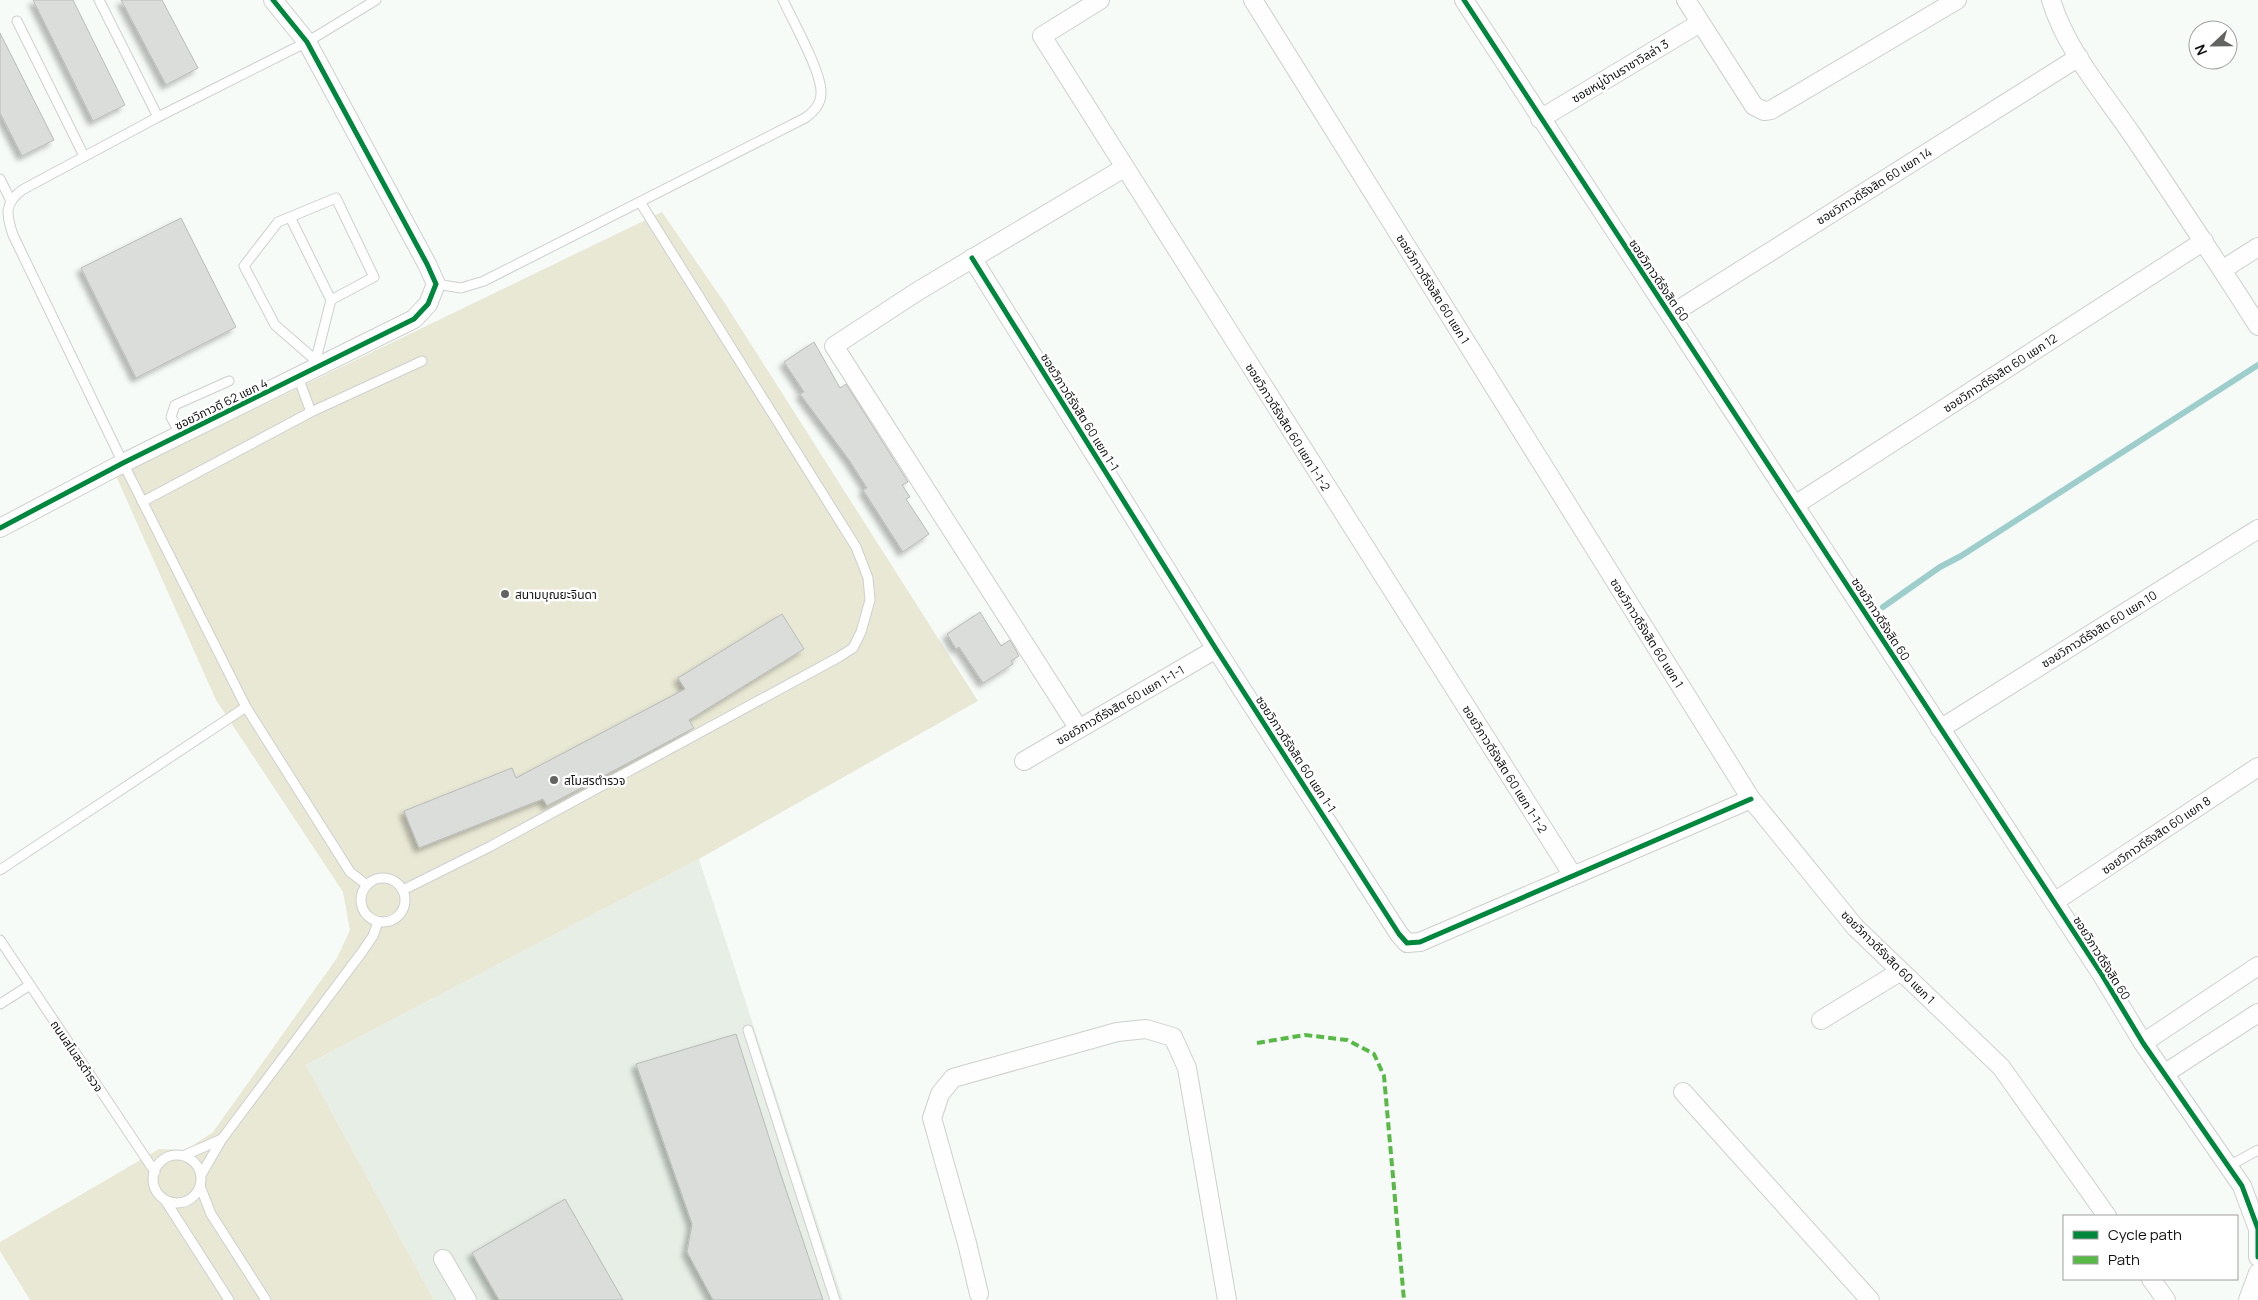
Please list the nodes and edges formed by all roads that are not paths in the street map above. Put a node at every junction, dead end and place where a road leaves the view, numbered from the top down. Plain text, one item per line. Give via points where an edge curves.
1 (99, 0) edge
2 (273, 0) edge
3 (376, 0) edge
4 (783, 0) edge
5 (1100, 0) edge
6 (1253, 0) edge
7 (1464, 0) edge
8 (1686, 0) edge
9 (1957, 0) edge
10 (2051, 0) edge
11 (17, 21) dead end
12 (1700, 23) junction
13 (307, 42) junction
14 (2079, 57) junction
15 (158, 117) junction
16 (1540, 119) junction
17 (84, 156) junction
18 (1124, 168) junction
19 (0, 179) edge
20 (10, 199) junction
21 (640, 202) junction
22 (290, 217) junction
23 (2204, 241) junction
24 (2258, 246) edge
25 (972, 258) junction
26 (2222, 270) junction
27 (436, 284) junction
28 (331, 300) junction
29 (1670, 315) junction
30 (2258, 326) edge
31 (422, 360) dead end
32 (319, 362) junction
33 (298, 378) junction
34 (229, 381) dead end
35 (311, 412) junction
36 (181, 434) junction
37 (123, 464) junction
38 (142, 502) junction
39 (1795, 505) junction
40 (0, 528) edge
41 (2258, 529) edge
42 (1216, 649) junction
43 (246, 707) junction
44 (1080, 729) junction
45 (1940, 729) junction
46 (1024, 761) dead end
47 (2258, 767) edge
48 (1751, 799) junction
49 (0, 870) edge
50 (1572, 874) junction
51 (367, 885) junction
52 (403, 890) junction
53 (2054, 902) junction
54 (378, 922) junction
55 (0, 940) edge
56 (2258, 966) edge
57 (1901, 971) junction
58 (30, 985) junction
59 (0, 1004) edge
60 (2258, 1013) edge
61 (1821, 1020) dead end
62 (748, 1030) dead end
63 (2142, 1043) junction
64 (2164, 1074) junction
65 (1683, 1092) dead end
66 (222, 1138) junction
67 (2258, 1150) edge
68 (183, 1156) junction
69 (2228, 1167) junction
70 (154, 1172) junction
71 (201, 1175) junction
72 (200, 1186) junction
73 (165, 1200) junction
74 (2106, 1215) edge
75 (2258, 1257) edge
76 (443, 1259) dead end
77 (2258, 1273) edge
78 (2152, 1280) edge
79 (978, 1294) dead end
80 (229, 1300) edge
81 (266, 1300) edge
82 (467, 1300) edge
83 (834, 1300) edge
84 (1227, 1300) edge
85 (1870, 1300) edge
86 (2166, 1300) edge
87 (2248, 1300) edge

1 - 15 lane
2 - 13 street
3 - 13 lane
4 - 21 lane via 817,74 821,93 816,109 805,118
5 - 18 street, ซอยวิภาวดีรังสิต 60 แยก 1-1-2 via 1042,36
6 - 48 street, ซอยวิภาวดีรังสิต 60 แยก 1
7 - 16 street, ซอยวิภาวดีรังสิต 60
8 - 12 street
9 - 12 street via 1771,110 1764,111 1754,106
10 - 14 street via 2058,22
11 - 17 lane
12 - 16 street, ซอยหมู่บ้านราชาวิลล่า 3
13 - 15 lane
13 - 27 street
14 - 23 street
14 - 29 street, ซอยวิภาวดีรังสิต 60 แยก 14
15 - 17 lane
16 - 29 street, ซอยวิภาวดีรังสิต 60
17 - 20 lane
18 - 25 street
18 - 50 street, ซอยวิภาวดีรังสิต 60 แยก 1-1-2
19 - 20 lane
20 - 37 lane via 8,222 13,234
21 - 27 lane via 484,281 461,288
21 - 52 lane via 856,547 868,578 870,600 861,632 852,648 839,657 500,841
22 - 28 lane
22 - 28 lane via 336,198 374,277
22 - 32 lane via 278,222 244,266 275,325
23 - 26 street
23 - 39 street, ซอยวิภาวดีรังสิต 60 แยก 12
24 - 26 street
25 - 42 street, ซอยวิภาวดีรังสิต 60 แยก 1-1
25 - 44 street via 834,346
26 - 30 street
27 - 32 street, ซอยวิภาวดี 62 แยก 4 via 428,304 414,319
28 - 32 lane
29 - 39 street, ซอยวิภาวดีรังสิต 60
31 - 35 lane
32 - 33 street, ซอยวิภาวดี 62 แยก 4
33 - 35 lane
33 - 36 street, ซอยวิภาวดี 62 แยก 4
34 - 36 lane via 175,406 171,417
35 - 38 lane
36 - 37 street, ซอยวิภาวดี 62 แยก 4
37 - 38 lane
37 - 40 street, ซอยวิภาวดี 62 แยก 4
38 - 43 lane
39 - 45 street, ซอยวิภาวดีรังสิต 60
41 - 45 street, ซอยวิภาวดีรังสิต 60 แยก 10
42 - 44 street, ซอยวิภาวดีรังสิต 60 แยก 1-1-1
42 - 50 street, ซอยวิภาวดีรังสิต 60 แยก 1-1 via 1399,934 1408,943 1420,942
43 - 49 lane
43 - 51 lane via 350,872
44 - 46 street, ซอยวิภาวดีรังสิต 60 แยก 1-1-1
45 - 53 street, ซอยวิภาวดีรังสิต 60
47 - 53 street, ซอยวิภาวดีรังสิต 60 แยก 8
48 - 50 street, ซอยวิภาวดีรังสิต 60 แยก 1-1
48 - 57 street, ซอยวิภาวดีรังสิต 60 แยก 1 via 1855,927
51 - 52 lane via 386,878 399,884
51 - 54 lane via 361,899 362,906 366,914
52 - 54 lane via 405,904 399,916
53 - 63 street, ซอยวิภาวดีรังสิต 60
54 - 66 lane via 362,952
55 - 58 lane, ถนนสโมสรตำรวจ
56 - 63 street
57 - 61 street
57 - 74 street, ซอยวิภาวดีรังสิต 60 แยก 1 via 2001,1067
58 - 59 lane
58 - 70 lane, ถนนสโมสรตำรวจ
60 - 64 street
62 - 83 lane
63 - 64 street, ซอยวิภาวดีรังสิต 60
64 - 69 street, ซอยวิภาวดีรังสิต 60
65 - 85 street
66 - 68 lane
66 - 71 lane
67 - 69 lane
68 - 70 lane via 164,1159
68 - 71 lane via 193,1162
69 - 75 street, ซอยวิภาวดีรังสิต 60 via 2242,1186 2258,1229
70 - 73 lane, ถนนสโมสรตำรวจ via 155,1187
71 - 72 lane
72 - 73 lane via 188,1201 172,1203
72 - 81 lane via 211,1214
73 - 80 lane, ถนนสโมสรตำรวจ
76 - 82 street
77 - 87 street
78 - 86 street
79 - 84 street via 967,1242 932,1118 940,1094 953,1078 1117,1032 1146,1029 1173,1037 1187,1068

